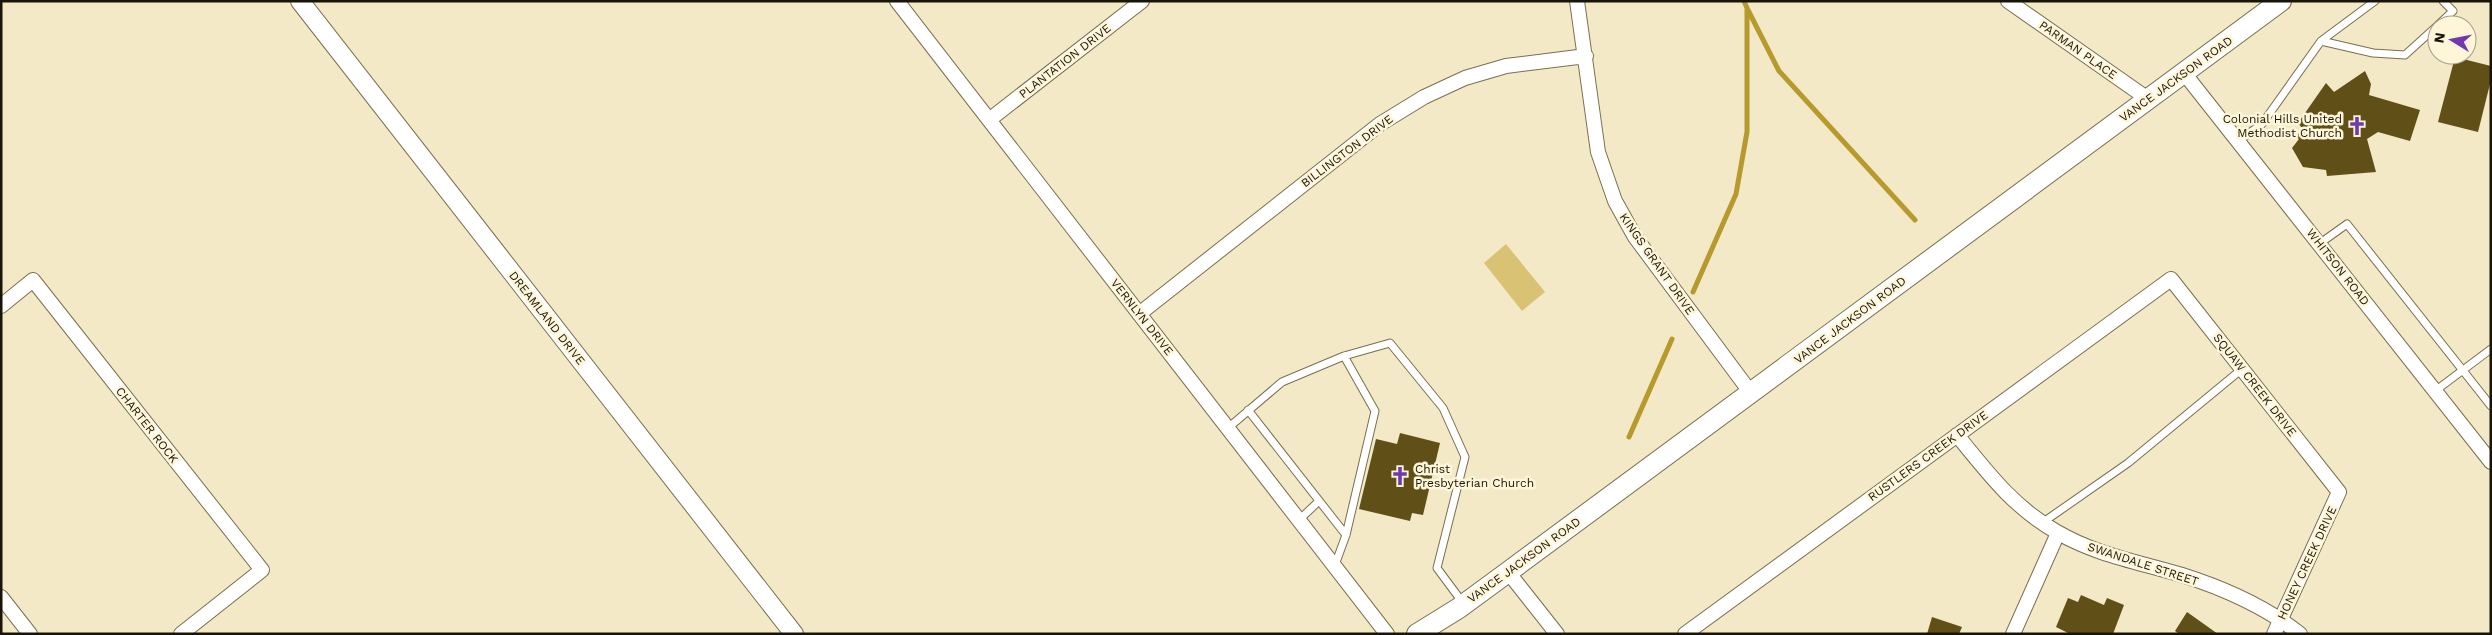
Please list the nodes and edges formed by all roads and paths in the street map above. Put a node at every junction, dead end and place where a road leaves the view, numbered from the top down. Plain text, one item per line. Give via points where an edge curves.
1 (300, 1) edge
2 (897, 1) edge
3 (1142, 1) edge
4 (1577, 1) edge
5 (2008, 1) edge
6 (2281, 1) edge
7 (2375, 1) edge
8 (2443, 1) edge
9 (2448, 15) edge
10 (2427, 34) edge
11 (2321, 41) junction
12 (1586, 56) junction
13 (2184, 73) junction
14 (2148, 99) junction
15 (989, 120) junction
16 (2238, 141) junction
17 (2319, 244) junction
18 (2171, 279) joint
19 (1, 306) edge
20 (1139, 314) junction
21 (2491, 349) edge
22 (1344, 356) junction
23 (2242, 369) junction
24 (2462, 371) junction
25 (2435, 391) junction
26 (1751, 393) junction
27 (2491, 406) edge
28 (1248, 410) junction
29 (1228, 428) junction
30 (1958, 435) junction
31 (2491, 462) edge
32 (2339, 492) joint
33 (1319, 501) junction
34 (1299, 520) junction
35 (2041, 523) junction
36 (2058, 533) junction
37 (1346, 535) junction
38 (1335, 565) junction
39 (1508, 572) junction
40 (1464, 604) junction
41 (4, 607) edge
42 (2280, 620) junction
43 (30, 634) edge
44 (181, 634) edge
45 (794, 634) edge
46 (1387, 634) edge
47 (1417, 634) edge
48 (1556, 634) edge
49 (1686, 634) edge
50 (2013, 634) edge
51 (2274, 634) edge
52 (2300, 634) edge

1 - 45 street, DREAMLAND DRIVE
2 - 15 street, VERNLYN DRIVE
3 - 15 street, PLANTATION DRIVE
4 - 12 street, KINGS GRANT DRIVE
5 - 14 street, PARMAN PLACE
6 - 13 main road, VANCE JACKSON ROAD
7 - 11 lane
8 - 9 lane via 2453,11
10 - 11 lane via 2405,55
11 - 16 lane via 2262,124
12 - 20 street, BILLINGTON DRIVE via 1506,66 1465,78 1424,97 1380,124
12 - 26 street, KINGS GRANT DRIVE via 1598,152 1614,200 1635,237
13 - 14 main road, VANCE JACKSON ROAD
13 - 16 street, WHITSON ROAD
14 - 26 main road, VANCE JACKSON ROAD
15 - 20 street, VERNLYN DRIVE
16 - 17 street, WHITSON ROAD
17 - 24 lane via 2347,224
17 - 25 street, WHITSON ROAD
18 - 23 street, SQUAW CREEK DRIVE
18 - 30 street, RUSTLERS CREEK DRIVE
19 - 44 street, CHARTER ROCK via 33,280 262,570
20 - 29 street, VERNLYN DRIVE
21 - 24 lane
22 - 28 lane via 1282,382
22 - 37 lane via 1375,411
22 - 40 lane via 1390,343 1443,408 1465,457 1437,568
23 - 32 street, SQUAW CREEK DRIVE
23 - 35 lane via 2128,463
24 - 25 lane
24 - 27 lane
25 - 31 street, WHITSON ROAD
26 - 39 main road, VANCE JACKSON ROAD
28 - 29 lane
28 - 33 lane
29 - 34 street, VERNLYN DRIVE
30 - 35 street, SWANDALE STREET via 1999,488
30 - 49 street, RUSTLERS CREEK DRIVE
32 - 42 street, HONEY CREEK DRIVE
33 - 34 lane
33 - 37 lane
34 - 38 street, VERNLYN DRIVE
35 - 36 street, SWANDALE STREET
36 - 42 street, SWANDALE STREET via 2116,558 2182,575 2232,594
36 - 50 street
37 - 38 lane
38 - 46 street, VERNLYN DRIVE
39 - 40 main road, VANCE JACKSON ROAD
39 - 48 street
40 - 47 main road, VANCE JACKSON ROAD
41 - 43 street
42 - 51 street, HONEY CREEK DRIVE
42 - 52 street, SWANDALE STREET

